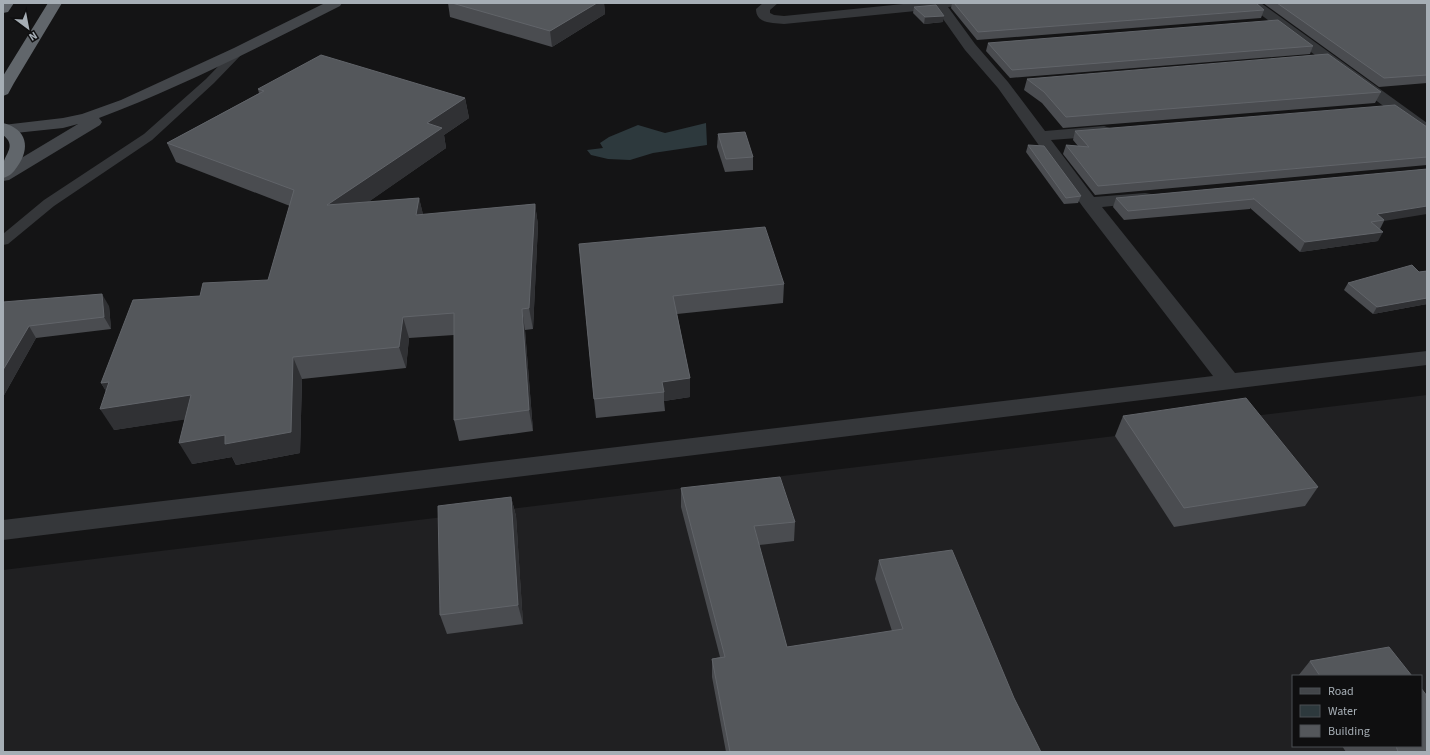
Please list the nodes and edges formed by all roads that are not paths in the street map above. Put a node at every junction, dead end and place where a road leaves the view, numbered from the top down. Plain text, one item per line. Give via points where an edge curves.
1 (7, 3) edge
2 (55, 3) edge
3 (335, 3) edge
4 (771, 3) edge
5 (946, 3) edge
6 (1252, 3) edge
7 (3, 9) edge
8 (1278, 22) junction
9 (1254, 24) edge
10 (239, 51) junction
11 (1329, 58) junction
12 (1305, 60) edge
13 (3, 91) edge
14 (126, 104) junction
15 (1395, 107) junction
16 (1371, 109) edge
17 (4, 128) edge
18 (1118, 130) edge
19 (1427, 131) edge
20 (1039, 136) junction
21 (3, 173) edge
22 (3, 176) edge
23 (1160, 196) edge
24 (1089, 203) junction
25 (3, 241) edge
26 (1427, 358) edge
27 (1230, 382) junction
28 (3, 530) edge

1 - 7 highway
2 - 13 highway
3 - 10 main road
4 - 5 street via 763,9 763,15 771,19 784,20
5 - 20 street via 1011,85
6 - 8 street
8 - 9 street
8 - 11 street
10 - 14 main road
10 - 25 lane via 148,137 49,203
11 - 12 street
11 - 15 street
14 - 17 main road via 63,123
14 - 22 main road
15 - 16 street
15 - 19 street
17 - 21 highway via 16,137 18,152 15,160
18 - 20 street
20 - 24 street
23 - 24 street
24 - 27 street
26 - 27 street
27 - 28 street

